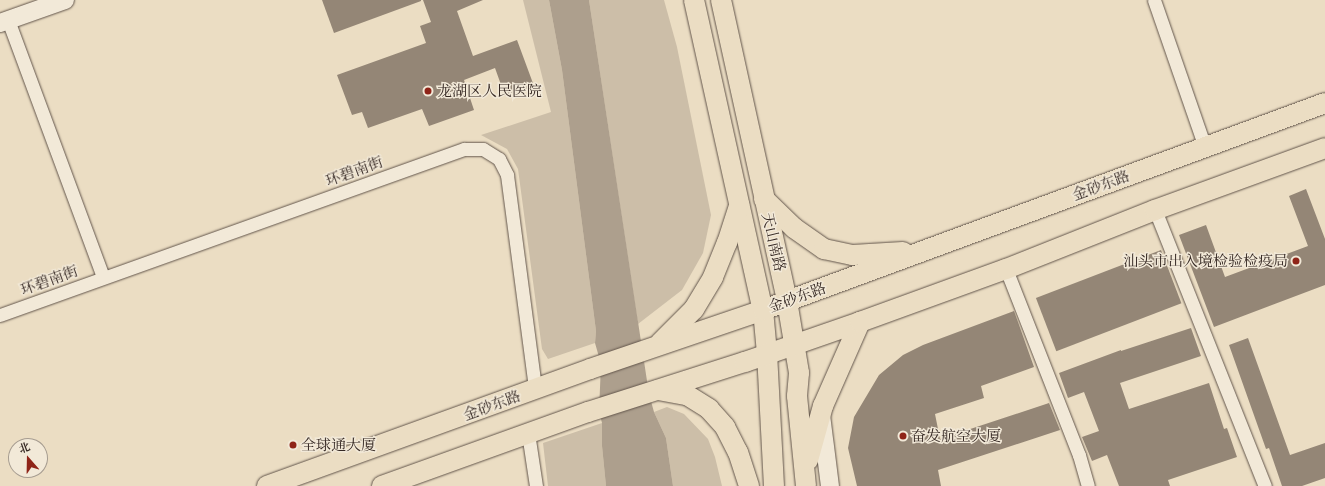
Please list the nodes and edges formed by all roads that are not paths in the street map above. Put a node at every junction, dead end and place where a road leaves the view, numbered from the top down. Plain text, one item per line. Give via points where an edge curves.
1 (65, 0) edge
2 (694, 0) edge
3 (721, 0) edge
4 (1154, 0) edge
5 (4, 22) edge
6 (1325, 103) edge
7 (1205, 147) junction
8 (1325, 148) edge
9 (764, 199) junction
10 (739, 203) junction
11 (1155, 210) junction
12 (927, 250) junction
13 (1006, 269) junction
14 (103, 277) junction
15 (787, 301) junction
16 (763, 310) junction
17 (0, 315) edge
18 (860, 322) junction
19 (795, 344) junction
20 (653, 348) junction
21 (767, 353) junction
22 (535, 389) junction
23 (656, 389) junction
24 (821, 414) junction
25 (528, 433) junction
26 (805, 479) edge
27 (748, 484) edge
28 (268, 486) edge
29 (382, 486) edge
30 (536, 486) edge
31 (774, 486) edge
32 (830, 486) edge
33 (1088, 486) edge
34 (1265, 486) edge

1 - 5 main road
2 - 10 main road, 天山南路
3 - 9 main road, 天山南路
4 - 7 street
5 - 14 street
6 - 7 main road, 金砂东路
7 - 12 main road, 金砂东路
8 - 11 main road
9 - 12 main road via 794,228 824,249 853,255
9 - 15 main road, 天山南路
10 - 16 main road, 天山南路
10 - 20 main road via 713,277 694,309
11 - 13 main road
11 - 34 street
12 - 15 main road, 金砂东路
13 - 18 main road
13 - 33 street via 1079,455
14 - 17 street, 环碧南街
14 - 22 street, 环碧南街 via 464,149 483,149 499,159 507,175
15 - 16 main road, 金砂东路
15 - 19 main road, 天山南路
16 - 20 main road, 金砂东路
16 - 21 main road, 天山南路
18 - 19 main road
18 - 24 main road
19 - 21 main road
19 - 26 main road, 天山南路
20 - 22 main road, 金砂东路
21 - 23 main road
21 - 31 main road, 天山南路
22 - 28 main road, 金砂东路
23 - 25 main road
23 - 27 main road via 687,395 709,409 725,427 738,452
24 - 26 main road
24 - 32 main road
25 - 29 main road
25 - 30 street

